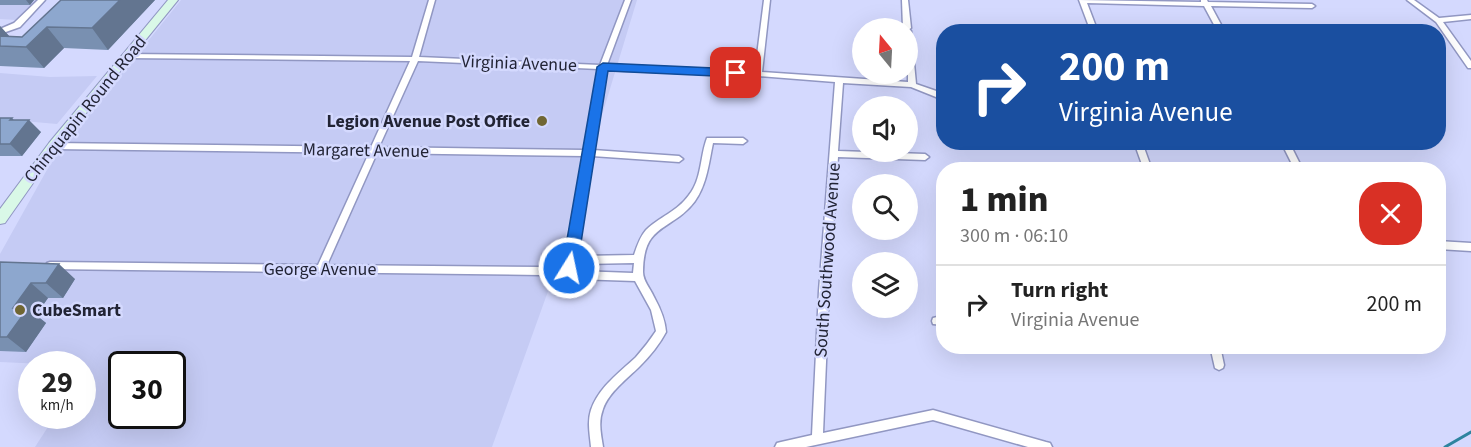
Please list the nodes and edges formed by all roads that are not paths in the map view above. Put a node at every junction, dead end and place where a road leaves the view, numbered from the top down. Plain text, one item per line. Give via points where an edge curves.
1 (42, 0) edge
2 (173, 0) edge
3 (432, 0) edge
4 (628, 0) edge
5 (767, 0) edge
6 (905, 0) edge
7 (1083, 0) edge
8 (1410, 0) edge
9 (1205, 1) edge
10 (1312, 6) dead end
11 (1471, 17) edge
12 (906, 18) edge
13 (1438, 20) junction
14 (1092, 24) edge
15 (1218, 24) edge
16 (1441, 24) edge
17 (1446, 31) edge
18 (0, 32) edge
19 (126, 56) junction
20 (415, 59) junction
21 (1471, 66) edge
22 (603, 67) junction
23 (758, 74) junction
24 (839, 81) junction
25 (912, 85) joint
26 (936, 94) edge
27 (744, 141) dead end
28 (53, 146) junction
29 (375, 149) junction
30 (589, 153) junction
31 (834, 154) junction
32 (925, 157) dead end
33 (679, 159) dead end
34 (0, 219) edge
35 (1446, 245) edge
36 (1471, 247) edge
37 (639, 259) junction
38 (34, 266) edge
39 (570, 267) junction
40 (321, 268) junction
41 (638, 277) junction
42 (1217, 354) edge
43 (1219, 365) dead end
44 (817, 439) junction
45 (597, 447) edge
46 (781, 447) edge
47 (1046, 447) edge

1 - 18 street via 17,25
2 - 19 main road, Chinquapin Round Road
3 - 20 street
4 - 22 street
5 - 23 street
6 - 12 street
7 - 9 street
7 - 14 street
8 - 13 street
9 - 10 street
9 - 15 street
11 - 13 street
13 - 16 street
17 - 21 street
19 - 20 street, Virginia Avenue
19 - 28 main road, Chinquapin Round Road
20 - 22 street, Virginia Avenue
20 - 29 street
22 - 23 street, Virginia Avenue
22 - 30 street
23 - 24 street, Virginia Avenue
24 - 25 street, Virginia Avenue
24 - 31 street, South Southwood Avenue
25 - 26 street, Virginia Avenue
27 - 37 street via 710,140 693,197 646,236
28 - 29 street, Margaret Avenue
28 - 34 main road, Chinquapin Round Road
29 - 30 street, Margaret Avenue
29 - 40 street
30 - 33 street, Margaret Avenue
30 - 39 street
31 - 32 street
31 - 44 street, South Southwood Avenue
35 - 36 street
37 - 39 street via 582,260
37 - 41 street
38 - 40 street, George Avenue
39 - 40 street, George Avenue via 541,271
39 - 41 street, George Avenue via 576,275
41 - 45 street via 658,313 661,332 647,353 599,399 593,425
42 - 43 street
44 - 46 street
44 - 47 street via 933,415

